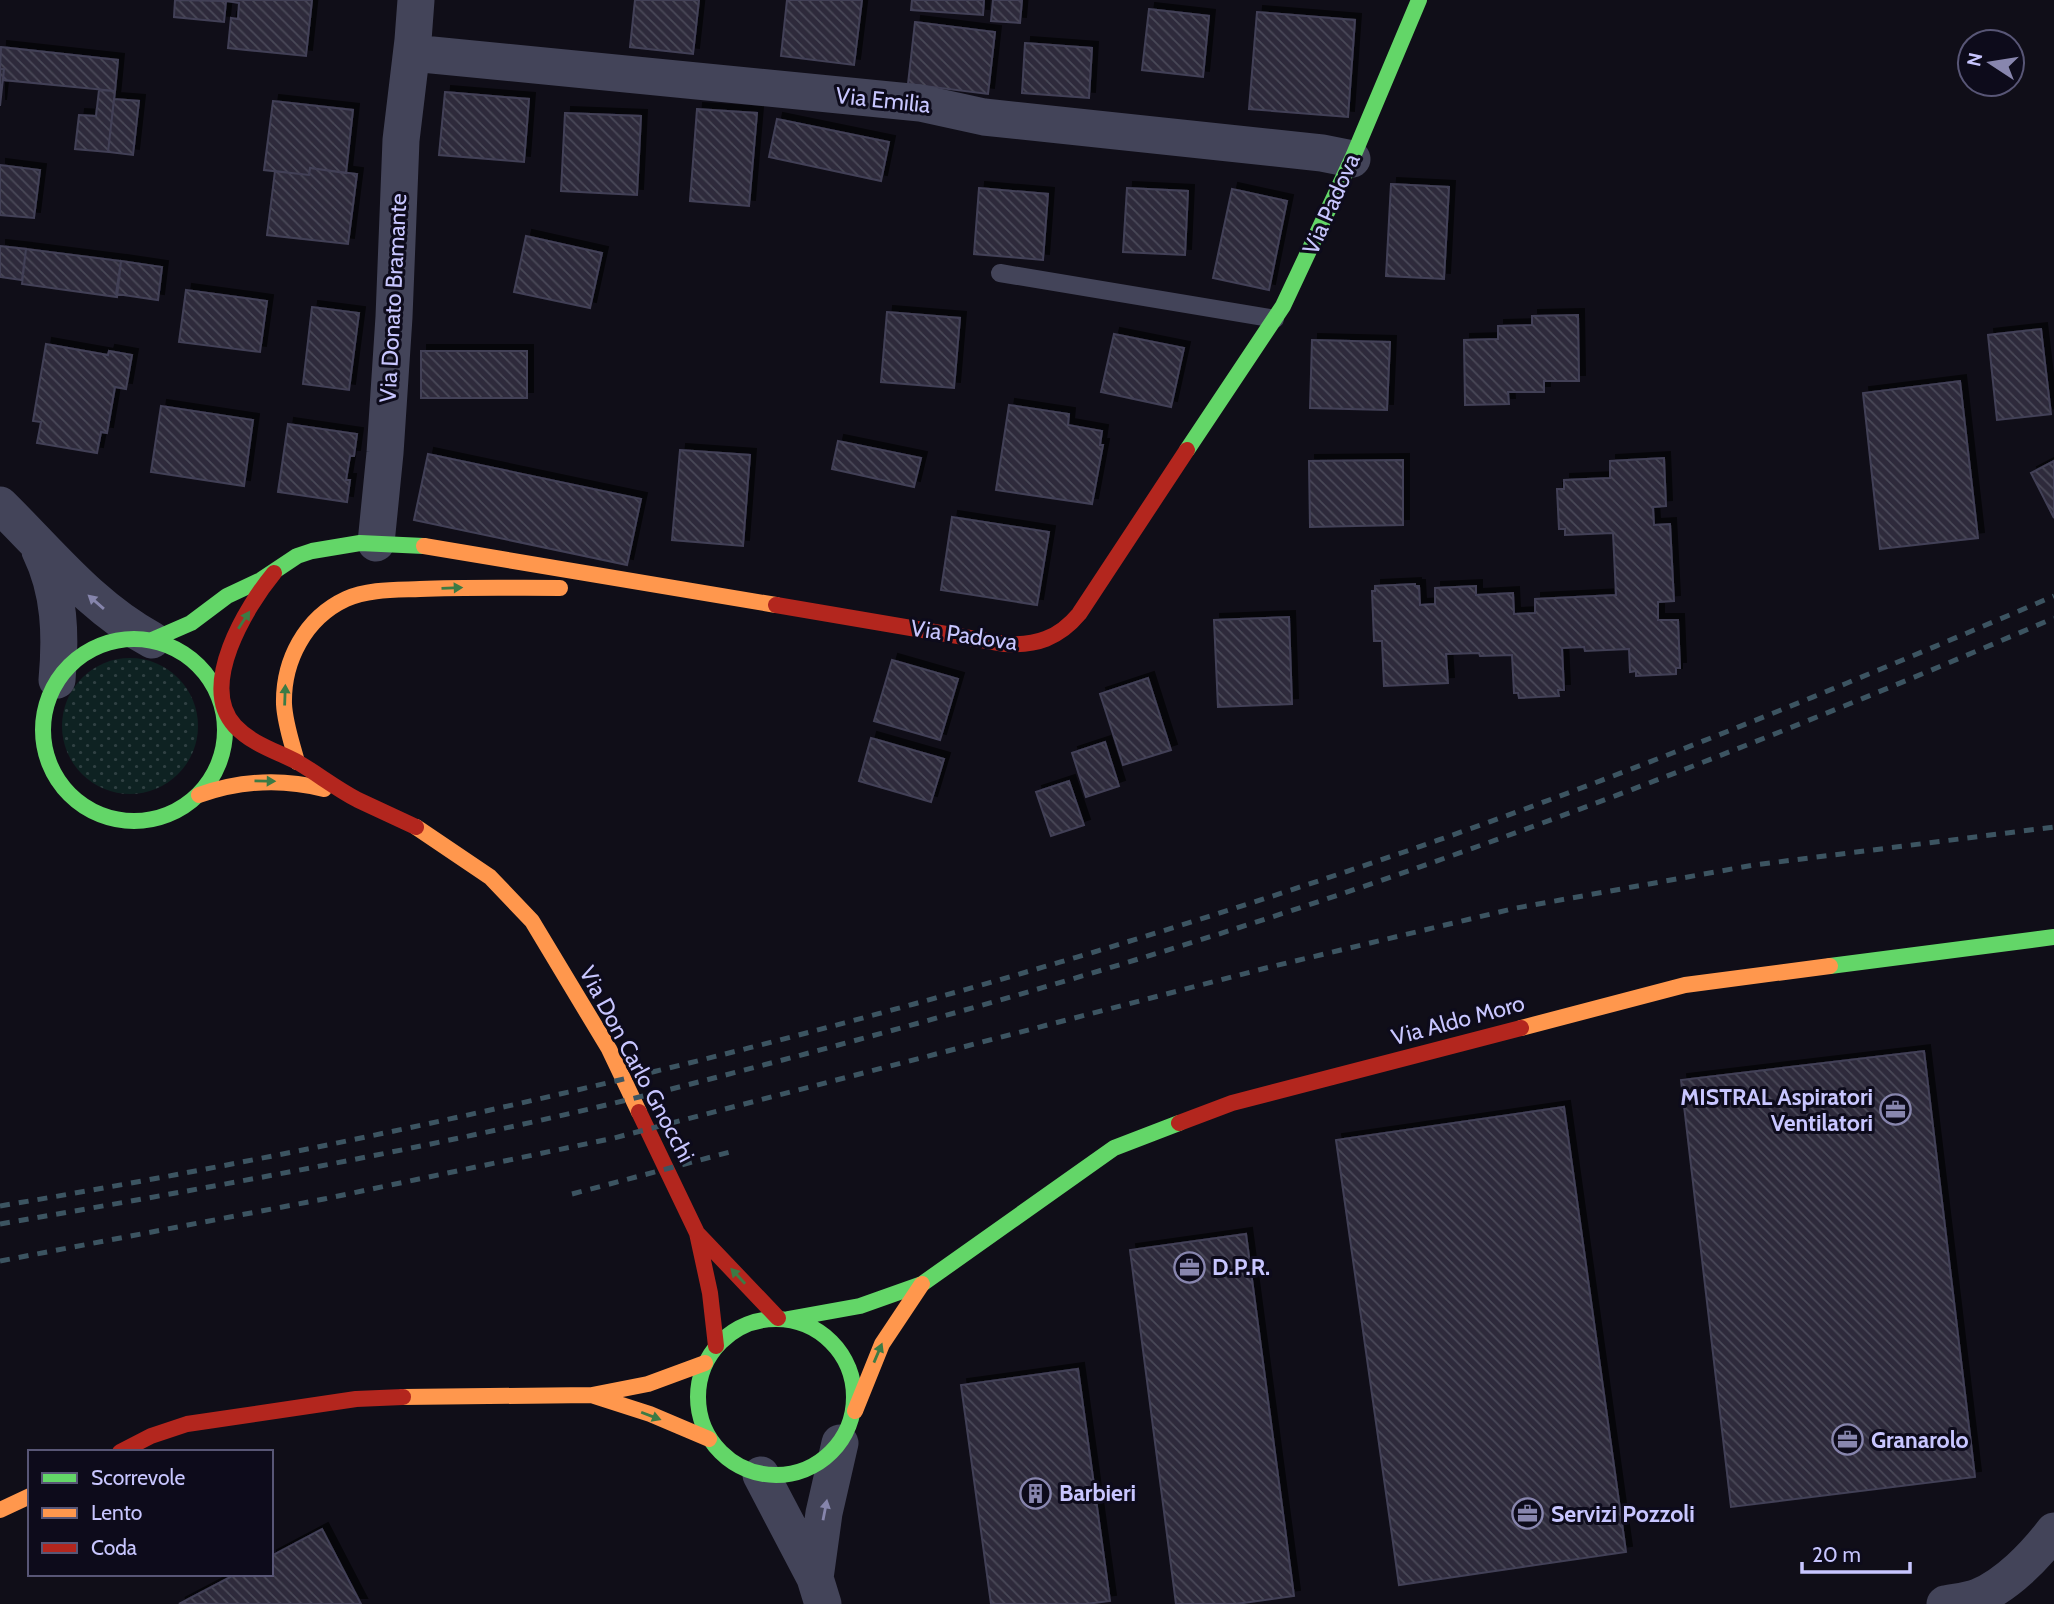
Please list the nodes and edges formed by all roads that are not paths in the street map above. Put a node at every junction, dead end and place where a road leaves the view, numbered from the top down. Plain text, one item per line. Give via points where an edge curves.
1 (416, 0) edge
2 (1419, 0) edge
3 (412, 53) junction
4 (1352, 159) junction
5 (1000, 273) dead end
6 (1275, 319) junction
7 (0, 505) edge
8 (35, 541) junction
9 (376, 543) junction
10 (274, 573) junction
11 (644, 583) junction
12 (152, 640) junction
13 (57, 680) junction
14 (223, 708) junction
15 (297, 762) junction
16 (199, 795) junction
17 (356, 799) junction
18 (2054, 937) edge
19 (698, 1233) junction
20 (922, 1284) junction
21 (783, 1319) junction
22 (716, 1346) junction
23 (705, 1363) junction
24 (592, 1395) junction
25 (847, 1429) junction
26 (709, 1439) junction
27 (124, 1450) edge
28 (761, 1475) junction
29 (28, 1497) edge
30 (0, 1510) edge
31 (2054, 1531) edge
32 (819, 1591) edge
33 (1945, 1604) edge

1 - 3 street, Via Donato Bramante
2 - 4 street, Via Padova
3 - 4 street, Via Emilia via 920,103 984,117
3 - 9 street, Via Donato Bramante via 401,140 394,317
4 - 6 street, Via Padova
5 - 6 lane
6 - 11 street, Via Padova via 1079,614 1049,640 1005,644
7 - 8 street
12 -> 8 street via 109,613
8 - 13 street via 47,567 58,616
9 - 10 street, Via Padova via 312,551
9 - 11 street, Via Padova via 424,546
10 - 12 street, Via Padova via 227,596 191,623
14 -> 10 street via 222,675 228,649
15 -> 11 street via 285,714 287,673 302,635 336,604 368,594 410,590
12 - 13 street via 125,638 98,645 75,660
12 - 14 street via 177,648 198,663 214,684
13 - 16 street via 46,708 43,737 50,766 66,791 89,809 117,820 146,821 175,812
14 - 15 street, Via Don Carlo Gnocchi via 246,736
14 - 16 street via 225,739 216,769
15 - 17 street, Via Don Carlo Gnocchi
16 -> 17 street via 224,785 267,780 320,787
17 - 19 street, Via Don Carlo Gnocchi via 421,829 490,877 532,921 609,1049
18 - 20 street, Via Aldo Moro via 1685,985 1232,1103 1114,1148
21 -> 19 street, Via Don Carlo Gnocchi
19 - 22 street, Via Don Carlo Gnocchi
20 - 21 street, Via Aldo Moro via 860,1306
25 -> 20 street, Via Aldo Moro via 882,1344
21 - 22 street via 755,1321
21 - 25 street via 813,1327 833,1343 848,1364 855,1390
22 - 23 street
23 - 24 street via 648,1384
23 - 26 street via 698,1388 699,1415
24 -> 26 street
24 - 27 street via 356,1399 187,1424
25 - 28 street via 825,1459 806,1471
32 -> 25 street via 824,1513
26 - 28 street via 740,1468
28 - 32 street
29 - 30 street
31 - 33 street via 2040,1550 2004,1581 1978,1598

